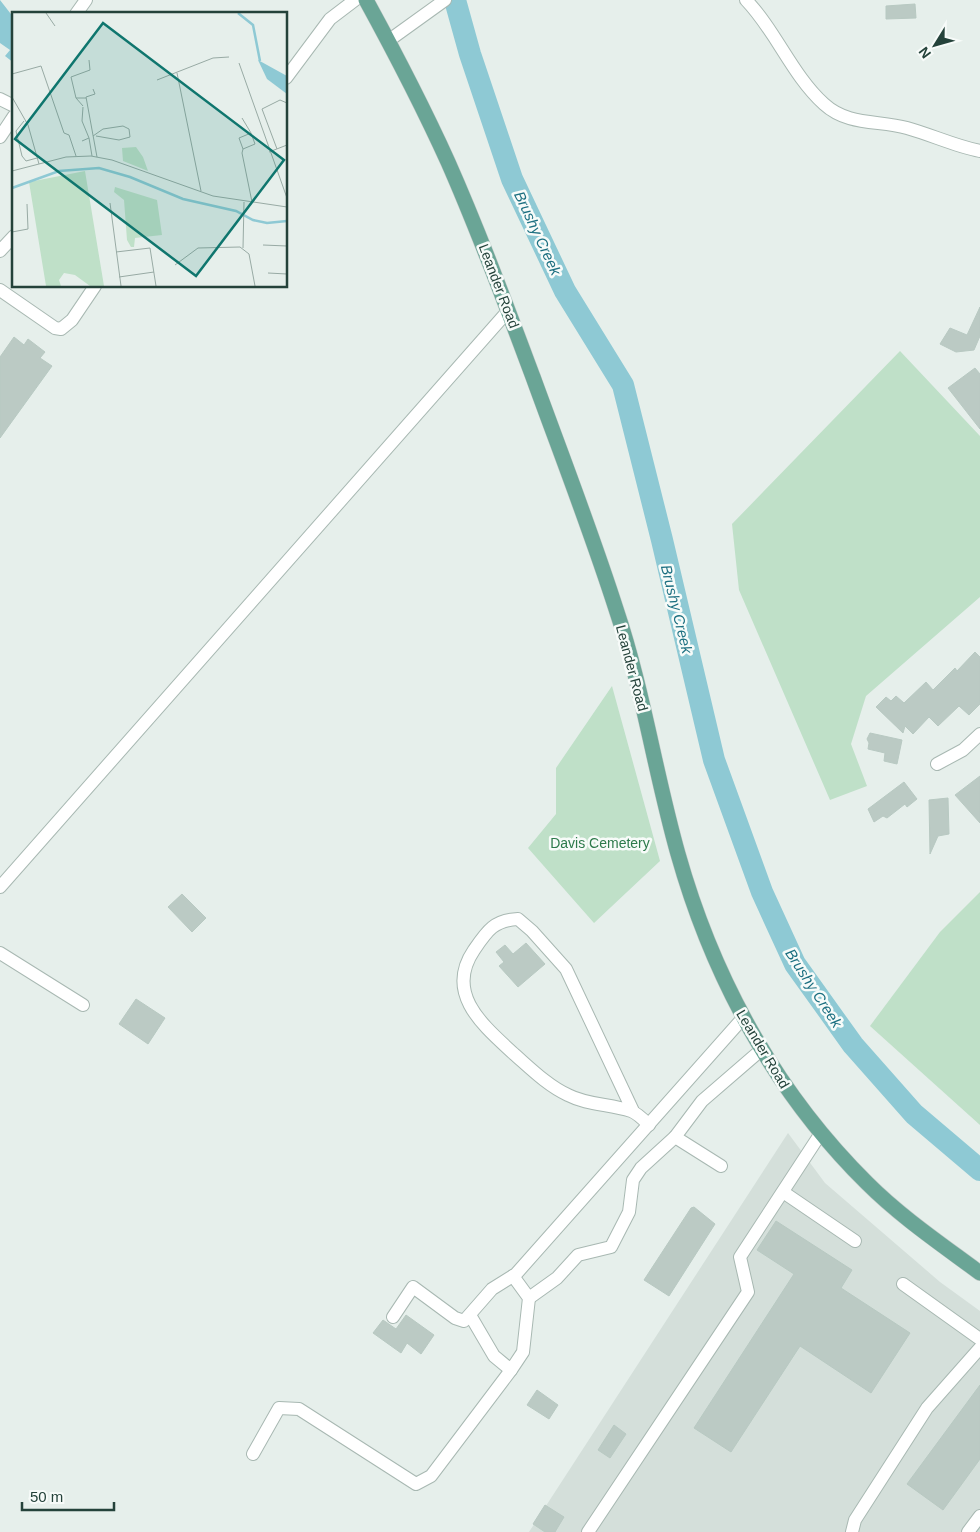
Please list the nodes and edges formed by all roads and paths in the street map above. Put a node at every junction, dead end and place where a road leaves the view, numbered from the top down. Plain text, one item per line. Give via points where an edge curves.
1 (86, 0) edge
2 (355, 0) edge
3 (366, 0) edge
4 (746, 0) edge
5 (443, 1) edge
6 (77, 12) edge
7 (388, 41) junction
8 (288, 75) edge
9 (0, 99) edge
10 (12, 105) edge
11 (12, 119) edge
12 (0, 137) edge
13 (980, 151) edge
14 (12, 238) edge
15 (0, 251) edge
16 (94, 288) edge
17 (0, 290) edge
18 (508, 311) junction
19 (980, 734) edge
20 (937, 764) dead end
21 (0, 887) edge
22 (0, 953) edge
23 (83, 1005) dead end
24 (743, 1018) junction
25 (761, 1050) junction
26 (633, 1111) junction
27 (649, 1125) junction
28 (822, 1134) junction
29 (675, 1137) junction
30 (721, 1166) dead end
31 (782, 1192) junction
32 (855, 1241) dead end
33 (980, 1273) edge
34 (513, 1276) junction
35 (904, 1284) dead end
36 (529, 1298) junction
37 (470, 1315) junction
38 (393, 1317) dead end
39 (980, 1339) edge
40 (980, 1348) edge
41 (511, 1370) junction
42 (253, 1454) dead end
43 (980, 1516) edge
44 (588, 1532) edge
45 (852, 1532) edge
46 (968, 1532) edge

1 - 6 street
2 - 8 street via 330,19
3 - 7 main road, Leander Road
4 - 13 street via 768,25 794,67 834,112 856,120 907,128
5 - 7 street
7 - 18 main road, Leander Road via 447,160
9 - 10 street
11 - 12 street
14 - 15 street
16 - 17 street via 72,320 61,329
18 - 21 street
18 - 24 main road, Leander Road via 619,616 679,858 701,926
19 - 20 street via 963,750
22 - 23 street
24 - 25 main road, Leander Road
24 - 27 street
25 - 28 main road, Leander Road
25 - 29 street via 702,1101
26 - 26 street via 569,1096 533,1071 483,1025 471,1008 463,984 466,961 484,935 502,920 518,919 566,969
26 - 27 street
27 - 34 street
28 - 31 street
28 - 33 main road, Leander Road via 868,1184 908,1220
29 - 30 street
29 - 36 street via 641,1168 633,1180 629,1212 611,1247 578,1255 556,1278
31 - 32 street
31 - 44 street via 740,1257 748,1292
34 - 36 street
34 - 37 street via 492,1289
35 - 39 street
36 - 41 street via 524,1352
37 - 38 street via 464,1321 454,1318 413,1287
37 - 41 street via 494,1356
40 - 45 street via 927,1408 855,1520
41 - 42 street via 431,1476 416,1484 299,1409 289,1407 279,1408
43 - 46 street

